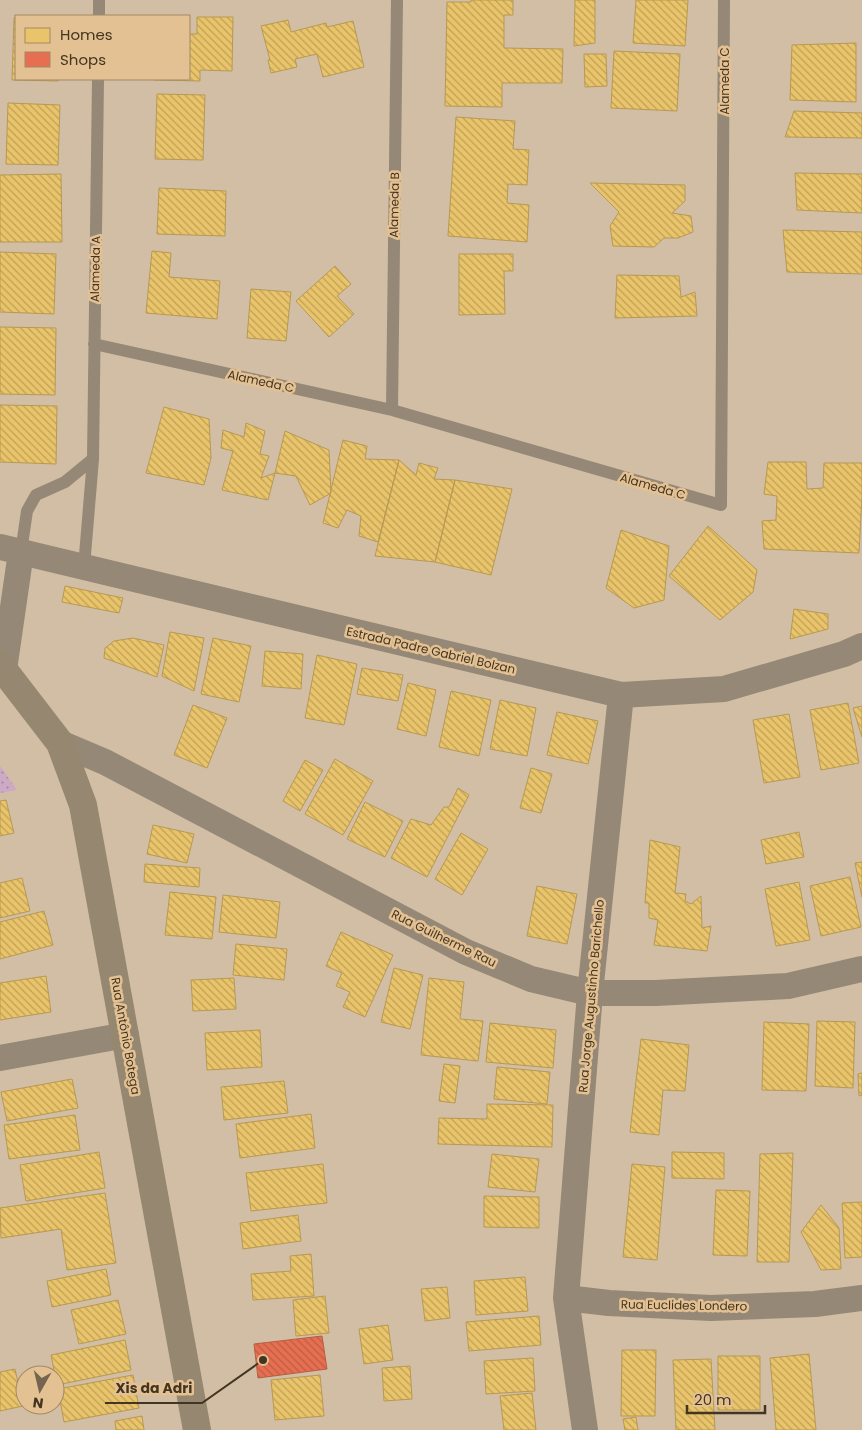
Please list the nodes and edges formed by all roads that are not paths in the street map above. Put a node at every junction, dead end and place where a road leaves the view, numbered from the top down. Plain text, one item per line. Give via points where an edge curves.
1 (99, 0) edge
2 (397, 0) edge
3 (724, 0) edge
4 (98, 15) edge
5 (98, 80) edge
6 (94, 344) junction
7 (392, 410) junction
8 (92, 459) junction
9 (11, 550) edge
10 (84, 567) junction
11 (862, 646) edge
12 (2, 667) edge
13 (621, 695) junction
14 (60, 742) junction
15 (862, 969) edge
16 (590, 993) junction
17 (126, 1035) junction
18 (0, 1058) edge
19 (566, 1298) junction
20 (862, 1298) edge
21 (197, 1430) edge
22 (585, 1430) edge

1 - 4 lane
2 - 7 lane, Alameda B
3 - 7 lane, Alameda C via 721,505
5 - 6 lane, Alameda A
6 - 7 lane, Alameda C
6 - 8 lane, Alameda A
8 - 9 lane via 65,482 36,495
8 - 10 lane, Alameda A
9 - 10 street, Estrada Padre Gabriel Bolzan
9 - 12 street
10 - 13 street, Estrada Padre Gabriel Bolzan
11 - 13 street, Estrada Padre Gabriel Bolzan via 724,689
12 - 14 street, Rua Antônio Botega
13 - 16 street, Rua Jorge Augustinho Barichello
14 - 16 street, Rua Guilherme Rau via 105,762 466,952 531,979
14 - 17 street, Rua Antônio Botega via 84,805
15 - 16 street, Rua Guilherme Rau via 788,986
16 - 19 street, Rua Jorge Augustinho Barichello
17 - 18 street
17 - 21 street, Rua Antônio Botega
19 - 20 street, Rua Euclides Londero via 711,1308 815,1304
19 - 22 street, Rua Jorge Augustinho Barichello

